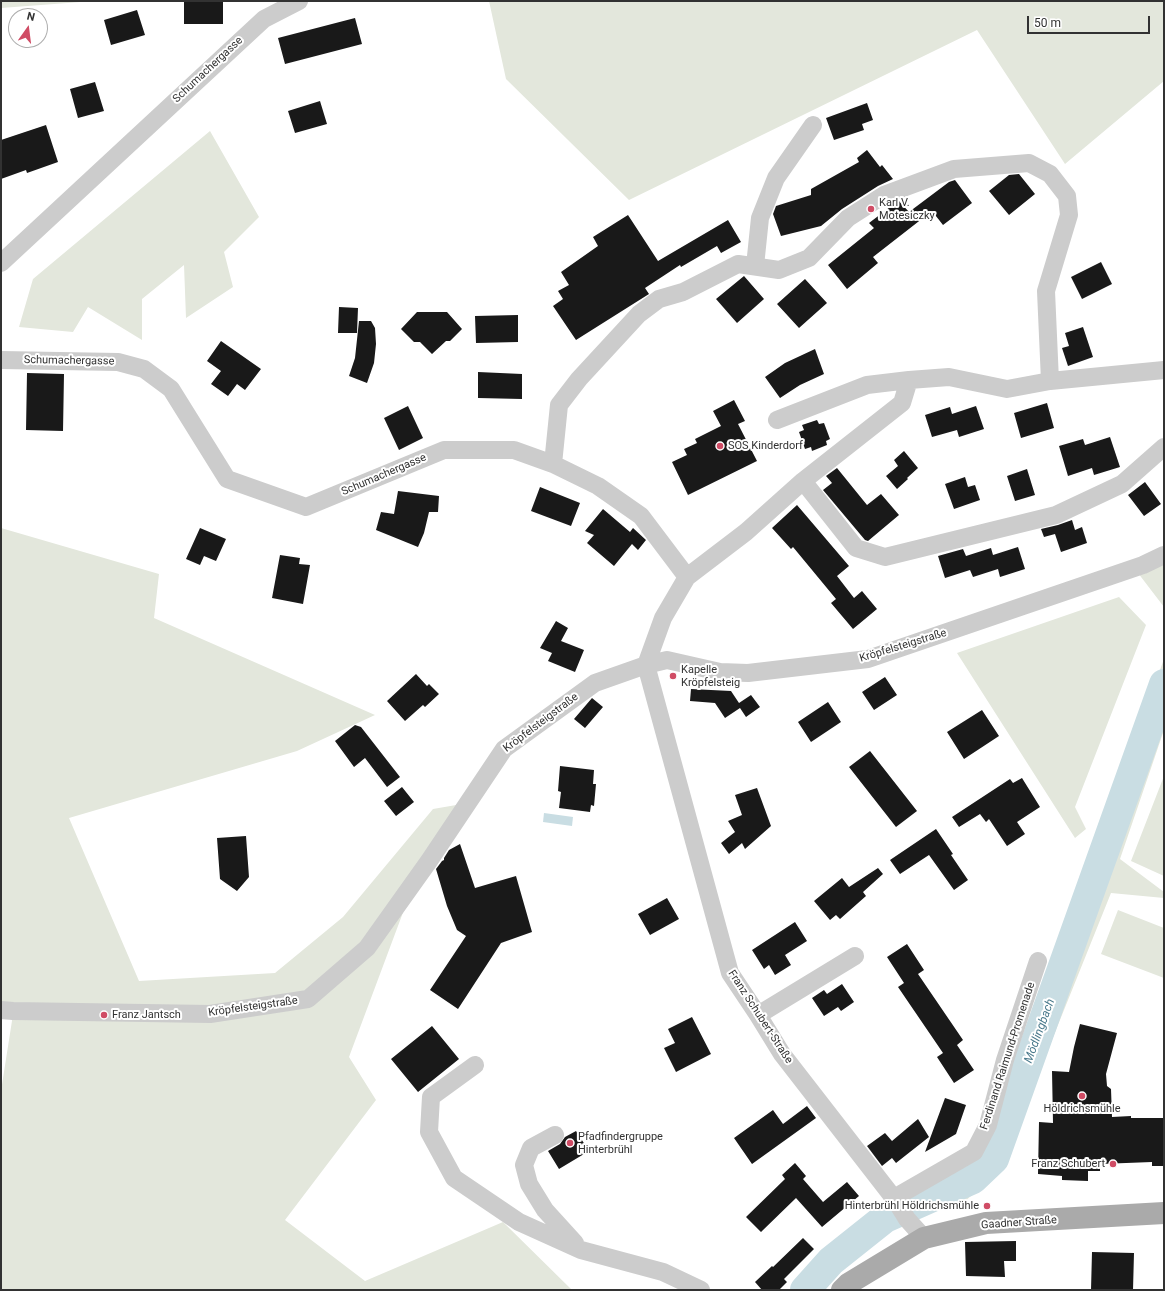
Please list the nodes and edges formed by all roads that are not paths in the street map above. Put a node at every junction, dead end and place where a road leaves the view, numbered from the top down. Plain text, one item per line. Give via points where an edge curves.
1 (299, 1) edge
2 (813, 125) dead end
3 (1, 263) edge
4 (755, 266) junction
5 (1, 360) edge
6 (1164, 370) edge
7 (909, 380) junction
8 (1050, 381) junction
9 (777, 420) dead end
10 (1164, 447) edge
11 (553, 464) junction
12 (803, 482) junction
13 (1164, 555) edge
14 (687, 577) junction
15 (646, 665) junction
16 (855, 956) dead end
17 (1038, 961) dead end
18 (7, 1011) edge
19 (758, 1015) junction
20 (475, 1065) dead end
21 (555, 1135) dead end
22 (895, 1200) junction
23 (1164, 1213) edge
24 (924, 1238) junction
25 (581, 1250) junction
26 (701, 1290) edge
27 (842, 1290) edge

1 - 3 street, Schumachergasse via 264,19
2 - 4 street via 776,178 760,218
4 - 8 street via 779,270 809,258 848,218 884,195 954,168 1029,163 1050,174 1067,196 1069,208 1046,291
4 - 11 street via 738,264 683,292 659,300 639,314 579,379 559,405
5 - 11 street, Schumachergasse via 118,362 144,369 171,388 227,479 306,507 444,450 514,450
6 - 8 street
7 - 8 street via 949,377 1007,389
7 - 9 street via 867,385
7 - 12 street via 902,403
10 - 12 street via 1122,484 1056,514 885,557 856,548
11 - 14 street, Schumachergasse via 598,486 641,516
12 - 14 street via 746,532
13 - 15 street, Kröpfelsteigstraße via 1143,565 868,659 748,673 720,672 666,660
14 - 15 street via 663,618
15 - 18 street, Kröpfelsteigstraße via 595,683 504,749 367,948 308,999 210,1014
15 - 19 street, Franz Schubert-Straße via 730,973
16 - 19 street
17 - 22 street, Ferdinand Raimund-Promenade via 1005,1060 988,1125 974,1152
19 - 22 street, Franz Schubert-Straße via 782,1054
20 - 25 street via 431,1097 429,1132 454,1178 519,1222
21 - 25 street via 531,1148 524,1164 529,1184 545,1210
22 - 24 street, Franz Schubert-Straße
23 - 24 main road, Gaadner Straße via 986,1223
24 - 27 main road, Gaadner Straße
25 - 26 street via 663,1272

